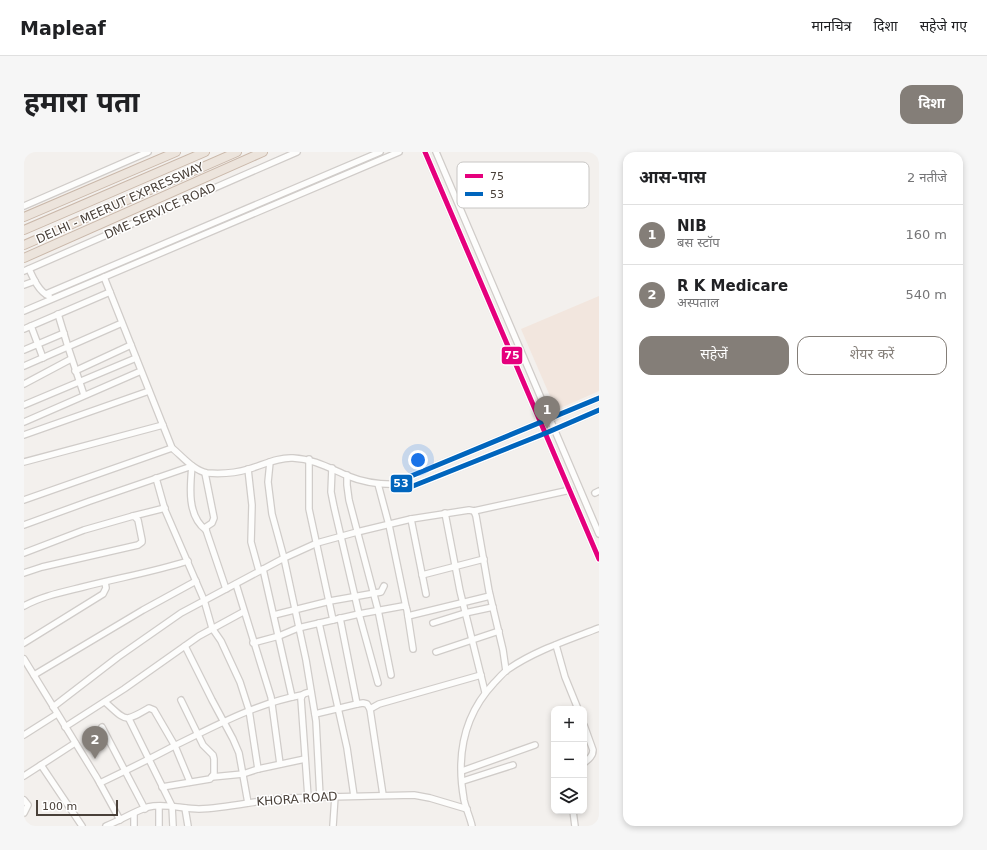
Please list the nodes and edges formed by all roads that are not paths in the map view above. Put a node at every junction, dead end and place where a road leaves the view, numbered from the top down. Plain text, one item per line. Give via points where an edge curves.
1 (148, 152) edge
2 (176, 152) edge
3 (205, 152) edge
4 (237, 152) edge
5 (264, 152) edge
6 (297, 152) edge
7 (380, 152) edge
8 (399, 152) edge
9 (425, 152) edge
10 (436, 152) edge
11 (334, 171) junction
12 (338, 178) junction
13 (457, 201) edge
14 (24, 206) edge
15 (460, 208) edge
16 (24, 218) edge
17 (24, 230) edge
18 (24, 245) edge
19 (24, 258) edge
20 (126, 260) junction
21 (130, 266) junction
22 (26, 270) edge
23 (104, 277) junction
24 (35, 280) junction
25 (24, 285) edge
26 (110, 292) junction
27 (46, 294) junction
28 (55, 298) junction
29 (24, 311) edge
30 (58, 314) junction
31 (122, 323) junction
32 (31, 326) junction
33 (24, 328) edge
34 (64, 333) junction
35 (38, 344) junction
36 (131, 345) junction
37 (68, 347) junction
38 (24, 350) edge
39 (43, 358) junction
40 (136, 358) junction
41 (72, 359) junction
42 (24, 366) edge
43 (75, 371) junction
44 (141, 371) junction
45 (79, 382) junction
46 (24, 384) edge
47 (149, 392) junction
48 (84, 396) junction
49 (599, 398) edge
50 (24, 405) edge
51 (599, 410) edge
52 (550, 419) junction
53 (24, 422) edge
54 (541, 423) junction
55 (163, 425) junction
56 (554, 430) junction
57 (546, 433) junction
58 (24, 435) edge
59 (172, 448) junction
60 (309, 459) junction
61 (24, 462) edge
62 (270, 462) junction
63 (192, 466) junction
64 (332, 468) junction
65 (248, 469) junction
66 (205, 473) junction
67 (347, 476) junction
68 (156, 478) junction
69 (378, 484) junction
70 (401, 484) junction
71 (570, 490) junction
72 (24, 500) edge
73 (165, 508) junction
74 (474, 511) junction
75 (445, 513) junction
76 (133, 516) junction
77 (411, 519) junction
78 (389, 524) junction
79 (24, 525) edge
80 (206, 530) junction
81 (357, 532) junction
82 (599, 534) edge
83 (341, 537) junction
84 (317, 543) junction
85 (24, 553) edge
86 (284, 558) junction
87 (484, 559) junction
88 (599, 559) edge
89 (188, 561) junction
90 (455, 567) junction
91 (261, 570) junction
92 (24, 573) edge
93 (422, 575) junction
94 (196, 581) junction
95 (105, 582) junction
96 (236, 584) junction
97 (384, 586) dead end
98 (226, 589) junction
99 (373, 593) junction
100 (426, 594) dead end
101 (490, 596) junction
102 (355, 597) junction
103 (204, 600) junction
104 (330, 601) junction
105 (463, 602) junction
106 (24, 606) edge
107 (406, 607) junction
108 (493, 607) junction
109 (295, 610) junction
110 (378, 610) junction
111 (243, 612) junction
112 (465, 613) junction
113 (359, 614) junction
114 (274, 615) junction
115 (408, 616) junction
116 (337, 619) junction
117 (319, 623) junction
118 (433, 623) dead end
119 (212, 628) junction
120 (298, 628) junction
121 (599, 628) edge
122 (498, 631) junction
123 (279, 636) junction
124 (472, 640) junction
125 (24, 643) edge
126 (253, 643) junction
127 (556, 645) junction
128 (185, 646) junction
129 (413, 649) dead end
130 (436, 652) dead end
131 (25, 662) edge
132 (506, 671) junction
133 (34, 675) junction
134 (391, 675) dead end
135 (481, 675) junction
136 (378, 683) dead end
137 (311, 692) junction
138 (485, 692) junction
139 (302, 695) junction
140 (292, 696) junction
141 (181, 700) dead end
142 (105, 702) junction
143 (272, 702) junction
144 (357, 704) junction
145 (577, 706) edge
146 (53, 707) junction
147 (338, 708) junction
148 (370, 709) junction
149 (249, 710) junction
150 (57, 714) junction
151 (315, 714) junction
152 (129, 719) junction
153 (224, 722) junction
154 (65, 727) junction
155 (102, 727) dead end
156 (587, 733) edge
157 (198, 734) junction
158 (24, 735) edge
159 (76, 743) junction
160 (535, 745) dead end
161 (175, 746) junction
162 (149, 759) junction
163 (305, 759) junction
164 (587, 760) edge
165 (280, 764) junction
166 (41, 765) junction
167 (513, 765) dead end
168 (258, 769) junction
169 (126, 770) junction
170 (462, 771) junction
171 (243, 774) junction
172 (24, 776) edge
173 (212, 777) junction
174 (190, 782) junction
175 (463, 782) junction
176 (100, 783) junction
177 (162, 787) junction
178 (383, 795) junction
179 (335, 796) junction
180 (354, 796) junction
181 (308, 797) junction
182 (320, 797) junction
183 (24, 800) edge
184 (248, 803) junction
185 (159, 806) junction
186 (172, 806) junction
187 (185, 808) junction
188 (145, 809) junction
189 (466, 810) junction
190 (24, 813) edge
191 (134, 814) junction
192 (573, 814) edge
193 (120, 820) junction
194 (82, 826) edge
195 (106, 826) edge
196 (134, 826) edge
197 (159, 826) edge
198 (173, 826) edge
199 (188, 826) edge
200 (333, 826) edge
201 (472, 826) edge
202 (575, 826) edge

1 - 14 street
2 - 16 highway
3 - 17 highway, DELHI - MEERUT EXPRESSWAY
4 - 18 highway, DELHI - MEERUT EXPRESSWAY
5 - 19 highway
6 - 22 street, DME SERVICE ROAD
7 - 11 street
8 - 12 street
9 - 54 street
10 - 13 street
11 - 12 street
11 - 20 street
12 - 21 street
15 - 52 street
20 - 21 street
20 - 27 street
21 - 23 street
22 - 24 street
23 - 26 street
23 - 28 street
24 - 25 street
24 - 27 street
26 - 30 street
26 - 31 street
27 - 28 street
28 - 29 street
30 - 32 street
30 - 34 street
31 - 36 street
31 - 37 street
32 - 33 street
32 - 35 street
34 - 35 street
34 - 37 street
35 - 38 street
35 - 39 street
36 - 40 street
36 - 43 street
37 - 39 street
37 - 41 street
39 - 42 street
40 - 44 street
40 - 45 street
41 - 43 street
41 - 46 street
43 - 45 street
44 - 47 street
44 - 48 street
45 - 48 street
45 - 50 street
47 - 55 street
47 - 58 street
48 - 53 street
49 - 52 street
51 - 56 street
52 - 54 street
52 - 56 street
54 - 57 street
54 - 70 street via 404,480
55 - 59 street
55 - 61 street
56 - 57 street
56 - 82 street
57 - 70 street via 408,488
57 - 71 street
59 - 63 street
59 - 72 street
60 - 62 street via 291,458
60 - 64 street
60 - 84 street via 309,509
62 - 65 street
62 - 86 street via 270,502
63 - 66 street
63 - 68 street
63 - 80 street via 192,504 198,522
64 - 67 street
64 - 83 street via 331,492
65 - 66 street via 228,473
65 - 91 street via 252,505 250,542
66 - 80 street via 214,518
67 - 69 street
67 - 81 street via 348,496
68 - 73 street
68 - 79 street
69 - 70 street
69 - 78 street
71 - 74 street
71 - 88 street
73 - 76 street
73 - 89 street
74 - 75 street
74 - 87 street
75 - 77 street
75 - 90 street
76 - 85 street via 84,530
76 - 92 street via 138,520 142,540 138,545
77 - 78 street
77 - 93 street
78 - 81 street
78 - 107 street
80 - 98 street
81 - 83 street
81 - 99 street
83 - 84 street
83 - 102 street
84 - 86 street
84 - 104 street
86 - 91 street
86 - 109 street
87 - 90 street
87 - 101 street
89 - 94 street
89 - 95 street
90 - 93 street
90 - 105 street
91 - 96 street
91 - 114 street
93 - 100 street
94 - 103 street
94 - 133 street
95 - 106 street via 44,597
95 - 125 street via 103,594
96 - 98 street
96 - 111 street
97 - 99 street via 381,592
98 - 103 street
99 - 102 street
99 - 110 street
101 - 105 street
101 - 108 street
102 - 104 street
102 - 113 street
103 - 119 street
103 - 146 street via 118,657
104 - 109 street
104 - 116 street
105 - 112 street
105 - 115 street
107 - 110 street
107 - 115 street
108 - 112 street
108 - 122 street
109 - 114 street
109 - 120 street
110 - 113 street
110 - 134 street
111 - 119 street
111 - 126 street
112 - 118 street
112 - 124 street
113 - 116 street
113 - 136 street
114 - 123 street
115 - 129 street
116 - 117 street
116 - 144 street
117 - 120 street
117 - 147 street
119 - 128 street
119 - 149 street via 221,641 240,682
120 - 123 street
120 - 137 street
121 - 127 street
122 - 124 street
122 - 132 street
123 - 126 street
123 - 140 street
124 - 130 street
124 - 135 street
126 - 143 street
127 - 132 street
127 - 145 street
128 - 142 street
128 - 153 street
131 - 133 street
132 - 138 street
133 - 146 street
135 - 138 street
135 - 148 street via 379,704
137 - 139 street
137 - 151 street
138 - 170 street via 468,724 462,754
139 - 140 street
139 - 163 street
140 - 143 street
141 - 157 street
142 - 152 street via 122,717
142 - 154 street
143 - 149 street
143 - 165 street
144 - 147 street
144 - 148 street via 367,704
146 - 150 street
147 - 151 street
147 - 180 street
148 - 178 street
149 - 153 street
149 - 168 street
150 - 154 street
150 - 158 street
151 - 182 street
152 - 161 street via 152,708
152 - 162 street
153 - 157 street
153 - 171 street via 239,753
154 - 159 street
155 - 169 street
156 - 164 street via 593,754
157 - 161 street
157 - 173 street via 206,749 213,755
159 - 166 street
159 - 176 street
160 - 170 street
161 - 162 street
161 - 174 street
162 - 169 street
162 - 177 street
163 - 165 street
163 - 181 street
165 - 168 street
166 - 172 street
166 - 194 street
167 - 175 street
168 - 171 street
169 - 176 street
169 - 188 street
170 - 175 street
171 - 173 street
171 - 184 street
173 - 174 street
174 - 177 street
175 - 189 street
176 - 193 street
177 - 186 street
178 - 180 street, KHORA ROAD
178 - 189 street, KHORA ROAD via 414,795
179 - 180 street, KHORA ROAD
179 - 182 street, KHORA ROAD
179 - 200 street
181 - 182 street, KHORA ROAD
181 - 184 street, KHORA ROAD
183 - 190 street via 28,805
184 - 187 street, KHORA ROAD via 219,808
185 - 186 street, KHORA ROAD
185 - 188 street, KHORA ROAD
185 - 197 street
186 - 187 street, KHORA ROAD
186 - 198 street
187 - 199 street
188 - 191 street, KHORA ROAD
189 - 201 street
191 - 193 street, KHORA ROAD
191 - 196 street
192 - 202 street
193 - 195 street, KHORA ROAD

